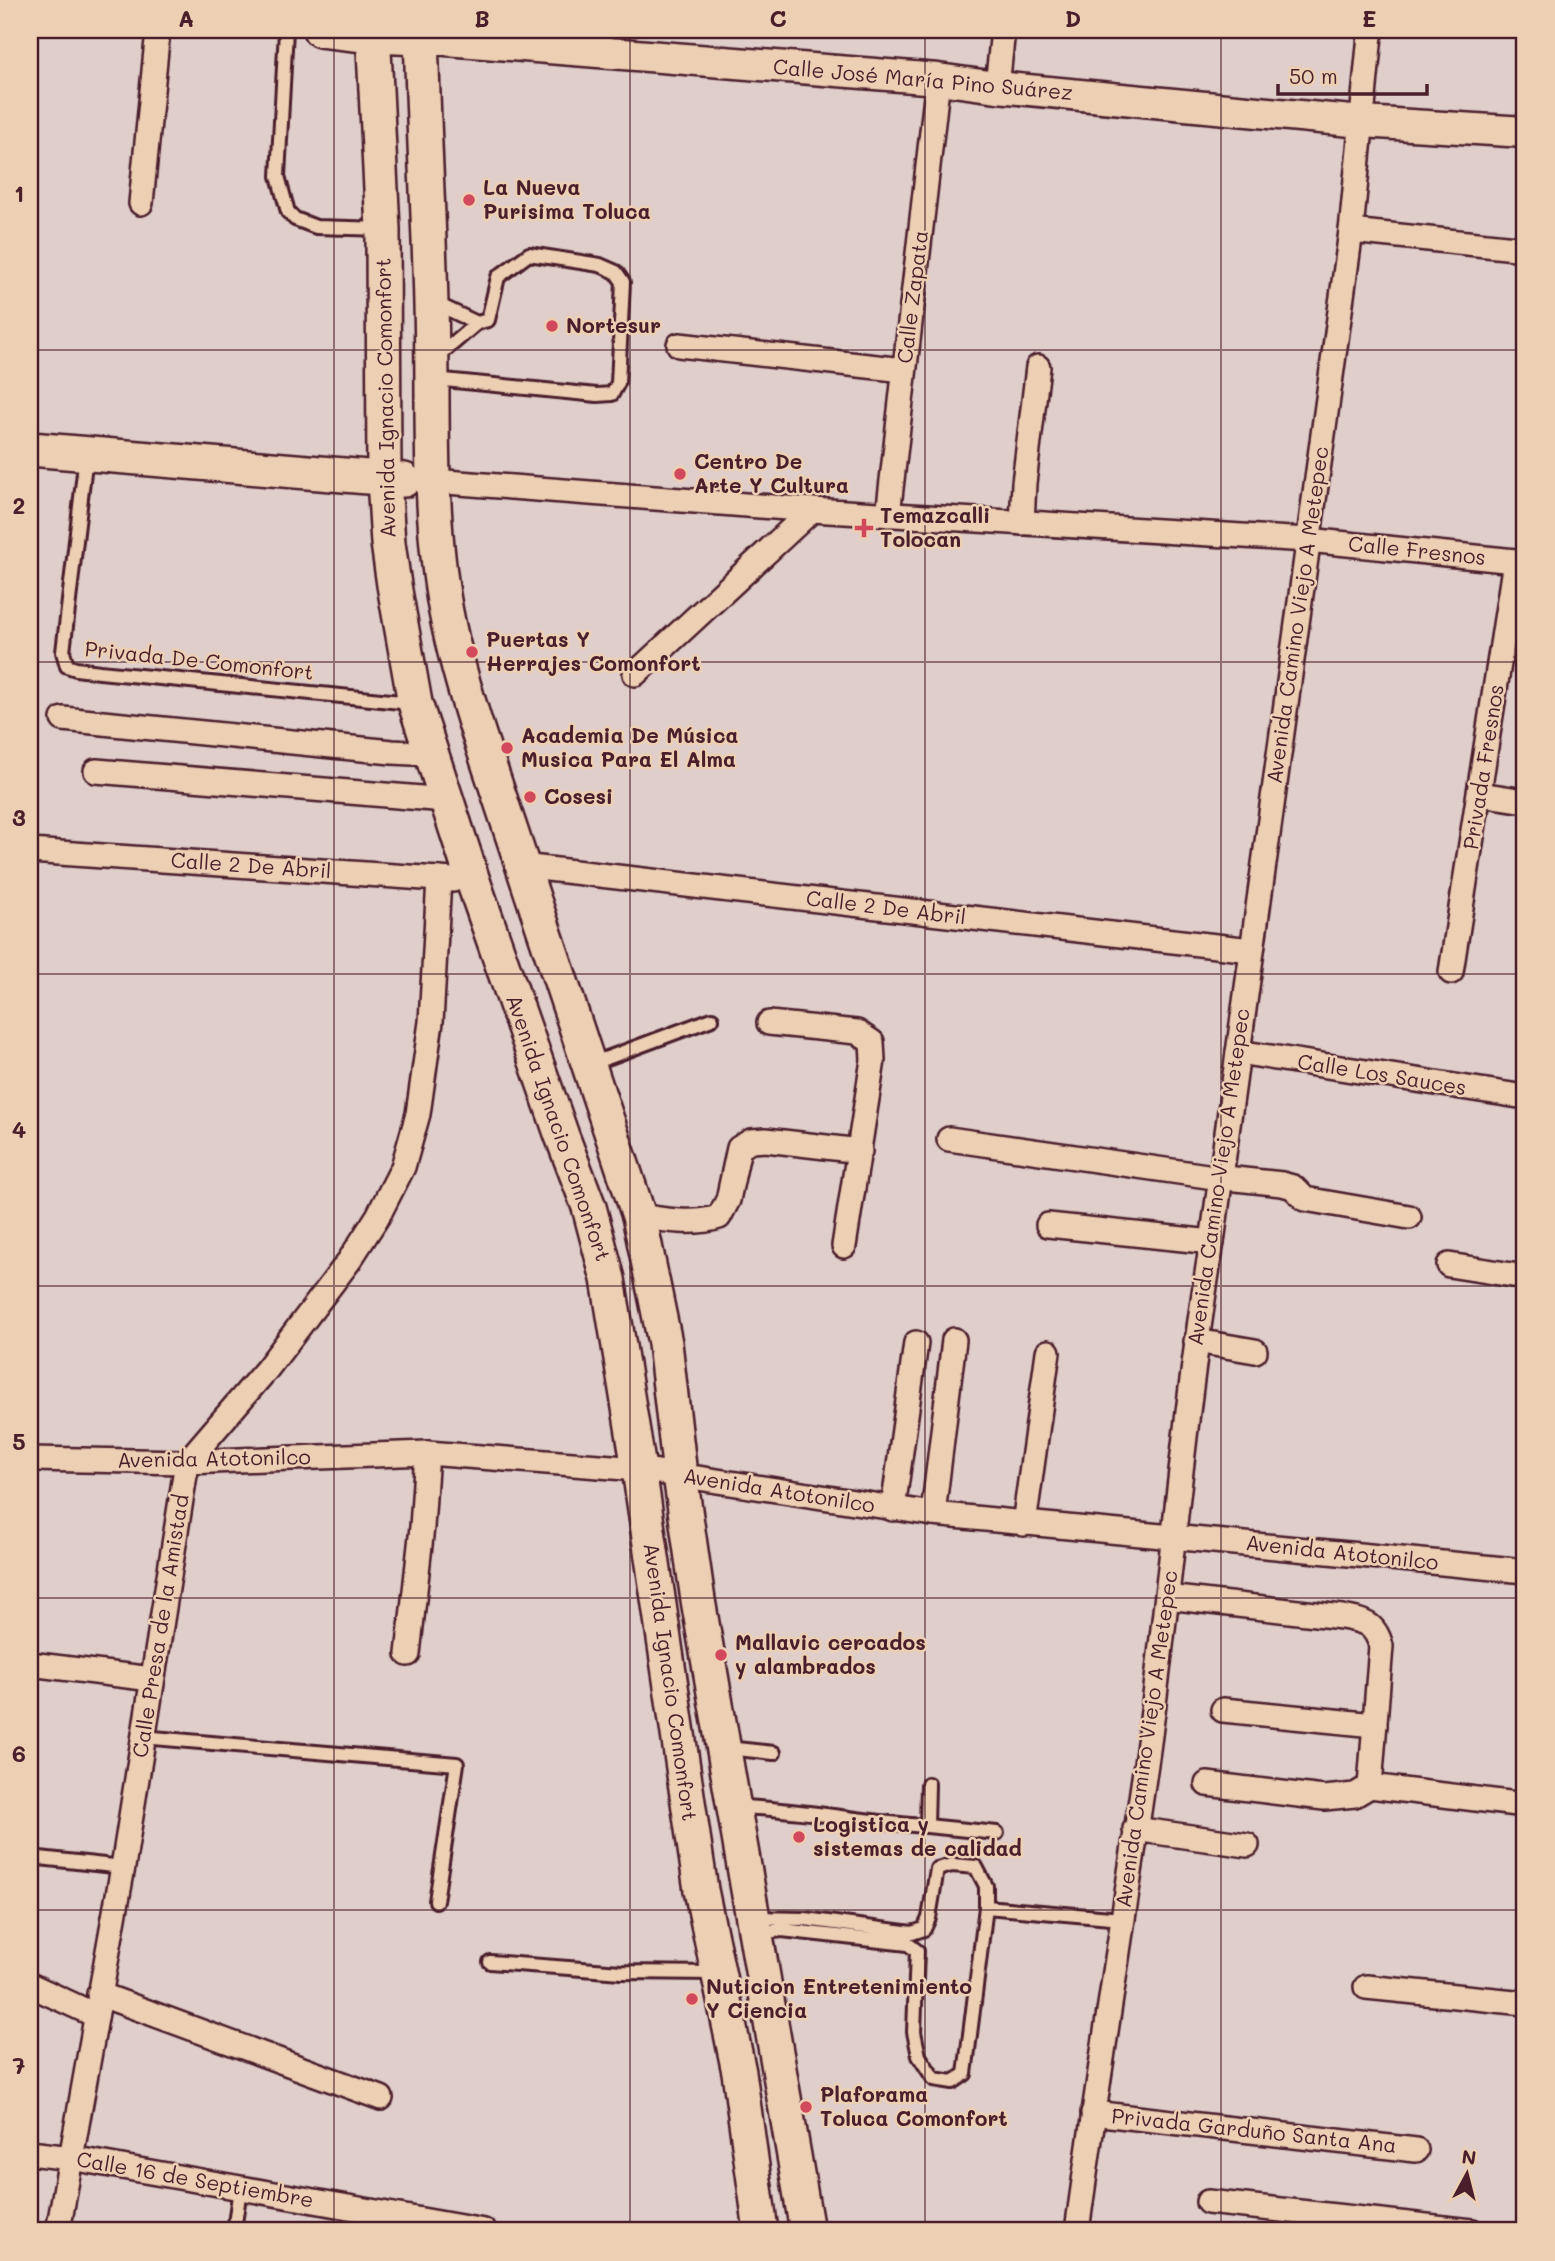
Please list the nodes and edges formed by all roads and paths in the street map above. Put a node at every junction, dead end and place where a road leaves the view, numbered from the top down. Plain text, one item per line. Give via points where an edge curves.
1 (158, 30) edge
2 (286, 30) edge
3 (320, 30) edge
4 (1003, 30) edge
5 (1371, 31) edge
6 (373, 33) edge
7 (421, 34) edge
8 (938, 79) junction
9 (997, 87) junction
10 (1362, 122) junction
11 (1525, 132) edge
12 (141, 203) dead end
13 (383, 229) junction
14 (1351, 231) junction
15 (1525, 249) edge
16 (431, 301) junction
17 (477, 323) junction
18 (678, 345) dead end
19 (1038, 367) dead end
20 (433, 370) junction
21 (904, 370) junction
22 (30, 449) edge
23 (86, 453) junction
24 (384, 479) junction
25 (433, 481) junction
26 (811, 510) junction
27 (888, 515) junction
28 (1022, 523) junction
29 (1308, 540) junction
30 (1520, 561) edge
31 (635, 674) dead end
32 (415, 704) junction
33 (63, 719) dead end
34 (433, 754) junction
35 (96, 771) dead end
36 (1480, 794) junction
37 (446, 800) junction
38 (1525, 801) edge
39 (30, 851) edge
40 (522, 866) junction
41 (439, 879) junction
42 (473, 881) junction
43 (1251, 950) junction
44 (1451, 972) dead end
45 (712, 1018) dead end
46 (769, 1023) dead end
47 (1238, 1052) junction
48 (588, 1065) junction
49 (1525, 1097) edge
50 (949, 1139) dead end
51 (860, 1150) junction
52 (1220, 1177) junction
53 (639, 1216) junction
54 (1409, 1217) dead end
55 (1048, 1225) dead end
56 (1212, 1242) junction
57 (844, 1246) dead end
58 (1448, 1265) dead end
59 (1525, 1277) edge
60 (954, 1340) dead end
61 (1196, 1341) junction
62 (916, 1343) dead end
63 (1255, 1351) dead end
64 (1048, 1352) dead end
65 (426, 1453) junction
66 (30, 1459) edge
67 (187, 1462) junction
68 (639, 1469) junction
69 (680, 1475) junction
70 (894, 1509) junction
71 (933, 1514) junction
72 (1024, 1524) junction
73 (1175, 1536) junction
74 (1525, 1571) edge
75 (1167, 1597) junction
76 (408, 1654) dead end
77 (30, 1664) edge
78 (152, 1679) junction
79 (1223, 1710) dead end
80 (1375, 1725) junction
81 (142, 1737) junction
82 (723, 1748) junction
83 (774, 1753) dead end
84 (928, 1784) dead end
85 (1207, 1784) dead end
86 (1370, 1786) junction
87 (1525, 1805) edge
88 (733, 1807) junction
89 (927, 1826) junction
90 (1135, 1829) junction
91 (997, 1833) dead end
92 (1248, 1845) dead end
93 (30, 1857) edge
94 (123, 1867) junction
95 (436, 1901) dead end
96 (986, 1906) junction
97 (1122, 1919) junction
98 (755, 1925) junction
99 (490, 1962) dead end
100 (718, 1973) junction
101 (30, 1985) edge
102 (1366, 1987) dead end
103 (1525, 2003) edge
104 (97, 2005) junction
105 (381, 2098) dead end
106 (1093, 2113) junction
107 (1416, 2150) dead end
108 (30, 2153) edge
109 (71, 2158) junction
110 (240, 2188) junction
111 (1208, 2202) dead end
112 (58, 2231) edge
113 (234, 2231) edge
114 (484, 2231) edge
115 (761, 2231) edge
116 (807, 2231) edge
117 (1077, 2231) edge
118 (1472, 2231) edge

1 - 12 street
2 - 13 lane via 278,176 288,212 316,227
3 - 6 main road, Calle José María Pino Suárez
4 - 9 street
5 - 10 street, Avenida Camino Viejo A Metepec
6 - 7 main road, Calle José María Pino Suárez
6 - 13 main road, Avenida Ignacio Comonfort
7 - 8 street, Calle José María Pino Suárez
7 - 16 main road, Avenida Ignacio Comonfort
8 - 9 street, Calle José María Pino Suárez
8 - 21 street, Calle Zapata
9 - 10 street, Calle José María Pino Suárez
10 - 11 street, Calle José María Pino Suárez
10 - 14 street, Avenida Camino Viejo A Metepec
13 - 24 main road, Avenida Ignacio Comonfort
14 - 15 street
14 - 29 street, Avenida Camino Viejo A Metepec
16 - 17 lane
16 - 20 main road, Avenida Ignacio Comonfort
17 - 20 lane
17 - 20 lane via 488,320 498,277 529,254 617,272 623,282 618,383 612,394 597,395
18 - 21 street
19 - 28 street
20 - 25 main road, Avenida Ignacio Comonfort
21 - 27 street, Calle Zapata
22 - 23 main road
23 - 24 main road
23 - 32 lane, Privada De Comonfort via 63,652 67,666
24 - 25 main road
24 - 32 main road, Avenida Ignacio Comonfort via 388,543
25 - 26 street, Calle Fresnos
25 - 40 main road, Avenida Ignacio Comonfort via 444,597 459,669
26 - 27 street, Calle Fresnos
26 - 31 street
27 - 28 street, Calle Fresnos
28 - 29 street, Calle Fresnos
29 - 30 street, Calle Fresnos
29 - 43 street, Avenida Camino Viejo A Metepec
30 - 36 street, Privada Fresnos
32 - 34 main road, Avenida Ignacio Comonfort
33 - 34 street
34 - 37 main road, Avenida Ignacio Comonfort
35 - 37 street
36 - 38 street
36 - 44 street, Privada Fresnos
37 - 42 main road, Avenida Ignacio Comonfort
39 - 41 street, Calle 2 De Abril
40 - 43 street, Calle 2 De Abril
40 - 48 main road, Avenida Ignacio Comonfort
41 - 42 street, Calle 2 De Abril
41 - 67 street via 431,1023 418,1114 403,1167 349,1261 267,1369
42 - 68 main road, Avenida Ignacio Comonfort via 589,1207 608,1279
43 - 47 street, Avenida Camino Viejo A Metepec
45 - 48 lane
46 - 51 street via 857,1032 872,1042
47 - 49 street, Calle Los Sauces
47 - 52 street, Avenida Camino Viejo A Metepec
48 - 53 main road, Avenida Ignacio Comonfort
50 - 52 street
51 - 53 street via 751,1140 740,1148 729,1200 719,1217 666,1220
51 - 57 street
52 - 54 street via 1289,1185 1306,1199
52 - 56 street, Avenida Camino Viejo A Metepec
53 - 69 main road, Avenida Ignacio Comonfort via 665,1343
55 - 56 street
56 - 61 street, Avenida Camino Viejo A Metepec
58 - 59 street
60 - 71 street
61 - 63 street
61 - 73 street, Avenida Camino Viejo A Metepec
62 - 70 street
64 - 72 street
65 - 67 street, Avenida Atotonilco
65 - 68 street, Avenida Atotonilco
65 - 76 street
66 - 67 street, Avenida Atotonilco
67 - 78 street, Calle Presa de la Amistad
68 - 69 street, Avenida Atotonilco
68 - 100 main road, Avenida Ignacio Comonfort via 701,1890
69 - 70 street, Avenida Atotonilco
69 - 82 main road, Avenida Ignacio Comonfort
70 - 71 street, Avenida Atotonilco
71 - 72 street, Avenida Atotonilco
72 - 73 street, Avenida Atotonilco
73 - 74 street, Avenida Atotonilco
73 - 75 street, Avenida Camino Viejo A Metepec
75 - 80 street via 1342,1617 1371,1627 1381,1646
75 - 90 street, Avenida Camino Viejo A Metepec
77 - 78 street
78 - 81 street, Calle Presa de la Amistad
79 - 80 street
80 - 86 street
81 - 94 street, Calle Presa de la Amistad
81 - 95 lane via 457,1764
82 - 83 lane
82 - 88 main road, Avenida Ignacio Comonfort
84 - 89 lane
85 - 86 street via 1324,1798 1355,1795
86 - 87 street
88 - 89 lane
88 - 98 main road, Avenida Ignacio Comonfort
89 - 91 lane
90 - 92 street
90 - 97 street, Avenida Camino Viejo A Metepec
93 - 94 lane
94 - 104 street, Calle Presa de la Amistad
96 - 97 lane
96 - 98 lane via 986,1886 976,1867 952,1865 937,1869 929,1918 924,1929 912,1933 805,1919
96 - 98 lane via 969,2057 965,2074 953,2082 934,2079 919,2056 914,2032 917,1951 908,1944
97 - 106 street, Avenida Camino Viejo A Metepec
98 - 116 main road, Avenida Ignacio Comonfort
99 - 100 lane via 621,1972
100 - 115 main road, Avenida Ignacio Comonfort via 739,2072
101 - 104 street
102 - 103 street
104 - 105 street
104 - 109 street, Calle Presa de la Amistad
106 - 107 street, Privada Garduño Santa Ana
106 - 117 street, Avenida Camino Viejo A Metepec
108 - 109 street, Calle 16 de Septiembre
109 - 110 street, Calle 16 de Septiembre
109 - 112 street, Calle Presa de la Amistad
110 - 113 lane
110 - 114 street, Calle 16 de Septiembre
111 - 118 street

